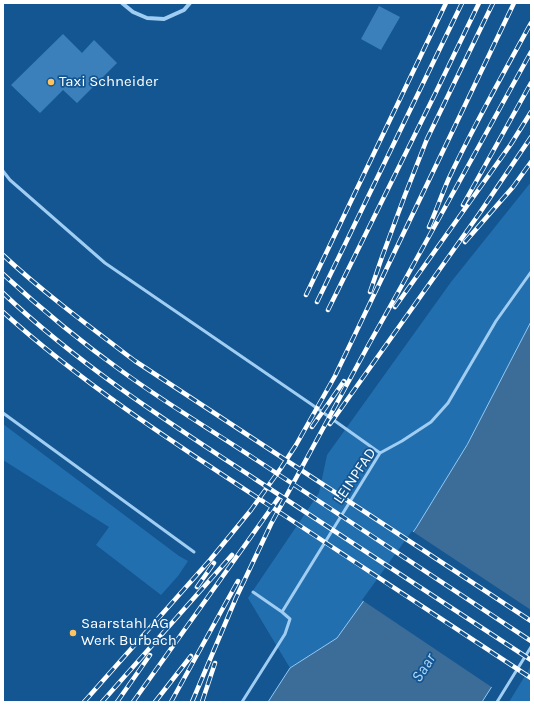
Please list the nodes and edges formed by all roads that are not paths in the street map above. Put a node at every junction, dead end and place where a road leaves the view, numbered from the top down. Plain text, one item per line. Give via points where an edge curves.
1 (122, 3) edge
2 (190, 3) edge
3 (3, 171) edge
4 (531, 272) edge
5 (3, 413) edge
6 (380, 453) junction
7 (194, 552) dead end
8 (253, 592) dead end
9 (282, 612) junction
10 (531, 647) edge
11 (242, 702) edge
12 (497, 702) edge

1 - 2 street via 133,12 147,18 164,19 184,10
3 - 6 lane via 105,263
4 - 6 lane, LEINPFAD via 496,321 448,403 431,422
5 - 7 lane
6 - 9 lane, LEINPFAD
8 - 9 lane
9 - 11 lane via 290,619 285,634
10 - 12 lane

